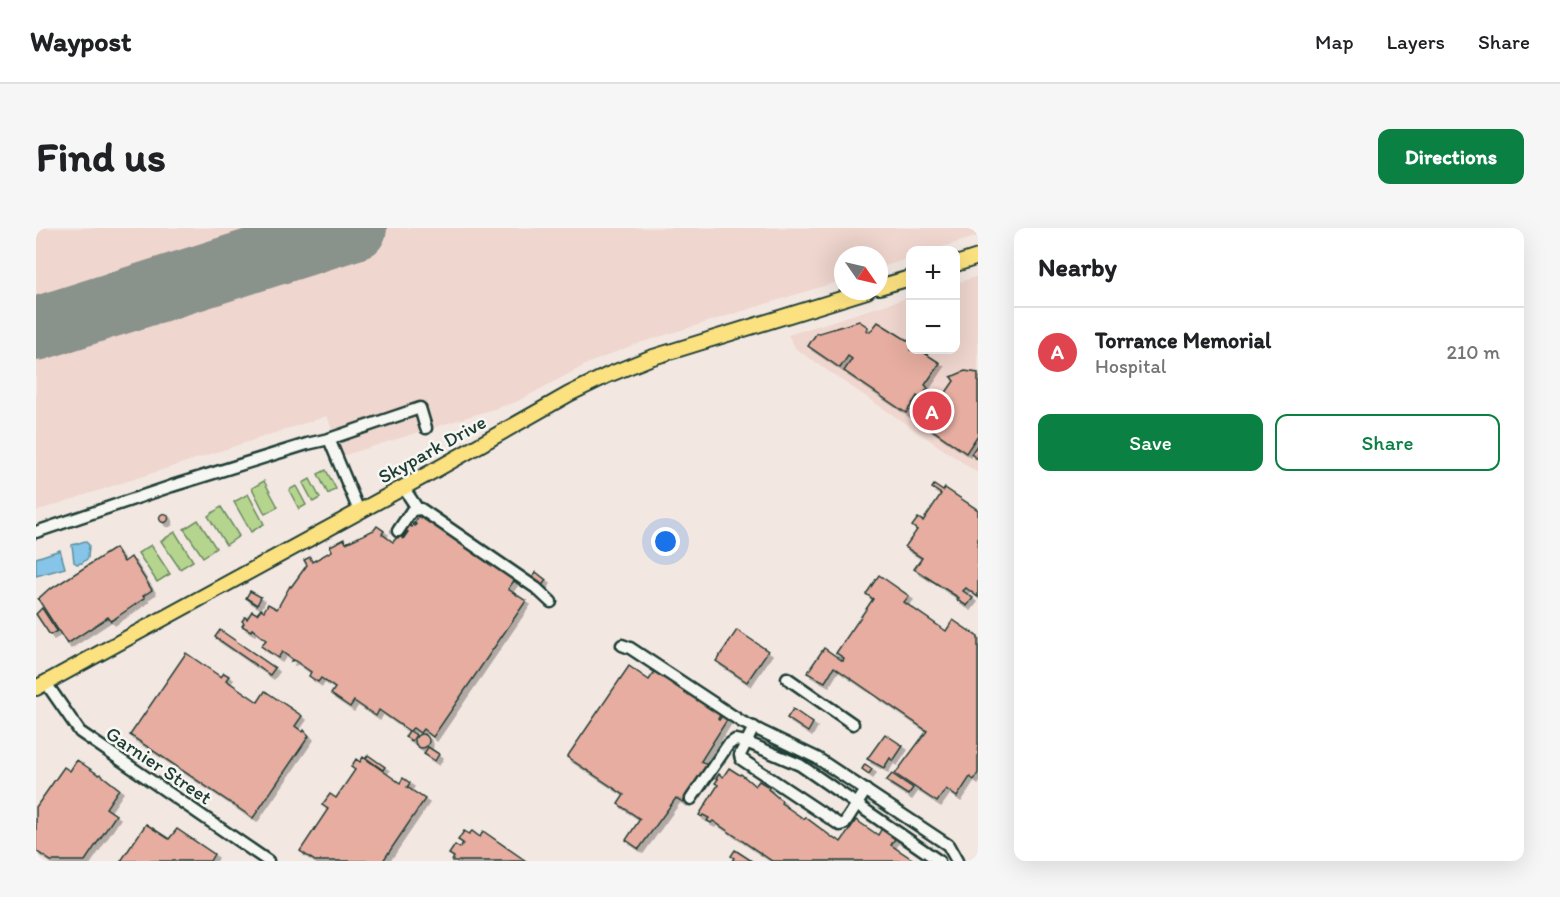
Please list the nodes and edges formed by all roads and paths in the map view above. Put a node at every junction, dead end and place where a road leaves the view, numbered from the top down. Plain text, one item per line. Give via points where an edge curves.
1 (978, 257) edge
2 (960, 263) edge
3 (906, 279) edge
4 (888, 284) edge
5 (838, 300) edge
6 (426, 428) dead end
7 (329, 439) junction
8 (403, 487) junction
9 (417, 508) junction
10 (359, 511) junction
11 (398, 531) dead end
12 (36, 532) edge
13 (551, 602) dead end
14 (622, 645) dead end
15 (787, 678) dead end
16 (41, 686) edge
17 (854, 724) dead end
18 (754, 727) junction
19 (746, 742) junction
20 (866, 790) junction
21 (692, 799) dead end
22 (856, 805) junction
23 (268, 861) edge
24 (939, 861) edge
25 (957, 861) edge

1 - 2 main road
3 - 4 main road
5 - 8 main road, Skypark Drive via 650,358 608,375
6 - 7 street via 420,408
7 - 10 street
7 - 12 street via 183,482
8 - 9 street
8 - 10 main road, Skypark Drive
9 - 11 street
9 - 13 street
10 - 16 main road, Skypark Drive
14 - 18 street
15 - 17 street
16 - 23 street, Garnier Street via 80,732
18 - 19 street
18 - 20 street via 817,758
19 - 21 street via 735,740 728,745
19 - 22 street via 801,765
19 - 22 street via 741,759 840,825 844,825
20 - 22 street
20 - 25 street via 948,845
22 - 24 street

